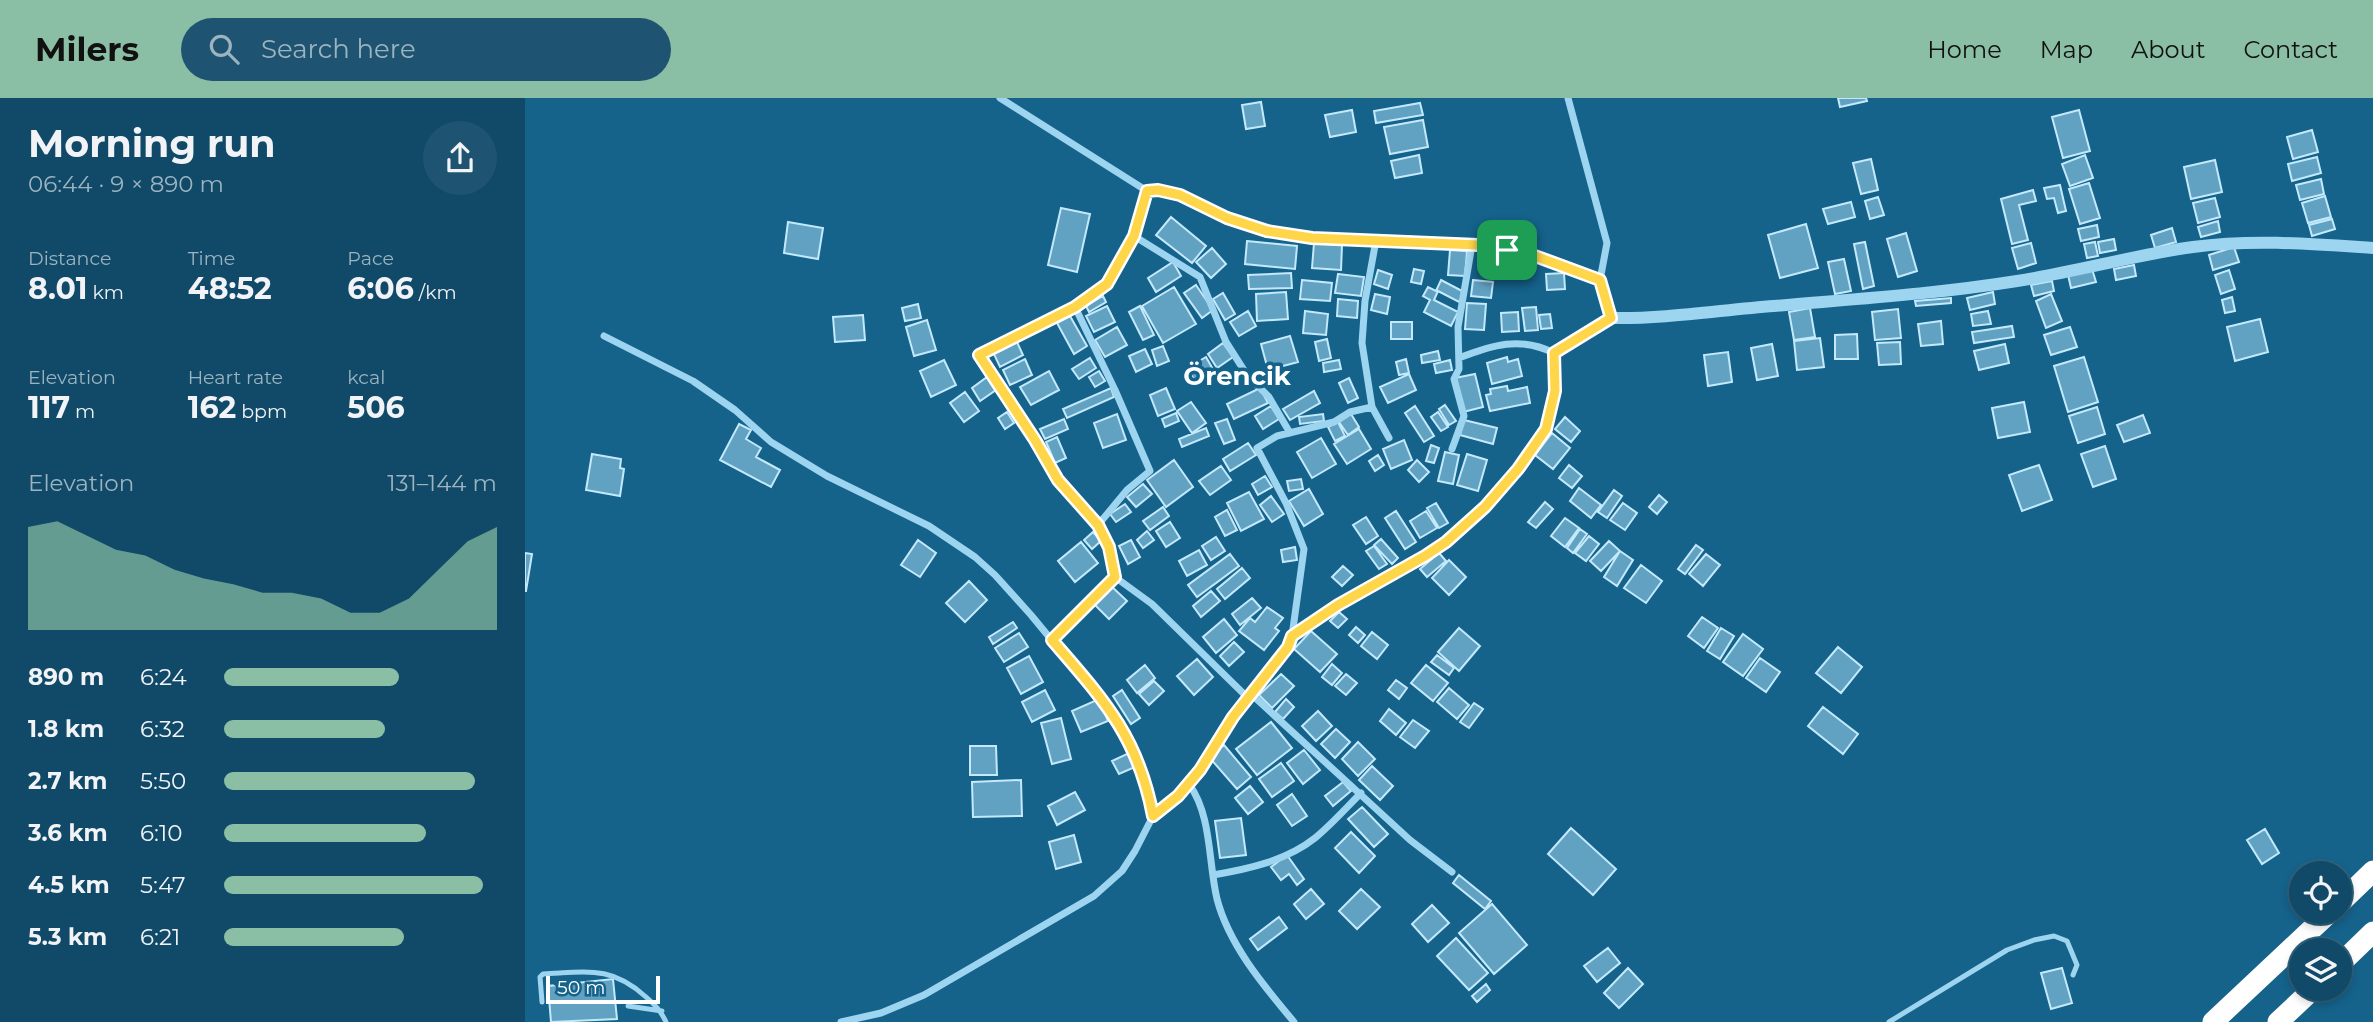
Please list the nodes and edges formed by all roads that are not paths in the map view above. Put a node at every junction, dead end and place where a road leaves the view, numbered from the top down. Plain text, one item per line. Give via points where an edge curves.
1 (1000, 98) edge
2 (1568, 98) edge
3 (1147, 191) junction
4 (1134, 236) junction
5 (1376, 240) junction
6 (1472, 245) junction
7 (2373, 248) edge
8 (1600, 280) junction
9 (1075, 307) junction
10 (1611, 318) junction
11 (604, 336) dead end
12 (1554, 353) junction
13 (1459, 358) junction
14 (1372, 407) junction
15 (1290, 433) junction
16 (1388, 438) dead end
17 (1452, 449) dead end
18 (1098, 525) junction
19 (1115, 577) junction
20 (1292, 636) junction
21 (1052, 640) junction
22 (1249, 695) junction
23 (1189, 785) junction
24 (1361, 793) junction
25 (1153, 816) junction
26 (2373, 871) edge
27 (1452, 872) dead end
28 (1213, 875) junction
29 (2352, 891) edge
30 (2317, 924) edge
31 (2373, 932) edge
32 (2352, 952) edge
33 (2073, 975) dead end
34 (2300, 1001) edge
35 (542, 1002) dead end
36 (628, 1006) dead end
37 (662, 1012) junction
38 (666, 1022) edge
39 (841, 1022) edge
40 (1294, 1022) edge
41 (1889, 1022) edge
42 (2213, 1022) edge
43 (2278, 1022) edge

1 - 3 street
2 - 8 street via 1607,243
3 - 4 street
3 - 5 street via 1169,191 1267,231
4 - 9 street via 1107,284
4 - 15 street via 1200,277 1226,342 1247,375 1269,397
5 - 6 street
5 - 14 street via 1362,343
6 - 8 street via 1535,256
6 - 13 street via 1458,327
7 - 10 street via 2227,244 1972,288 1672,317
8 - 10 street
9 - 18 street via 1150,471
9 - 18 street via 979,355 1058,480
10 - 12 street
11 - 21 street via 693,381 799,459 953,541 995,575
12 - 13 street via 1510,342
12 - 20 street via 1555,391 1546,429 1485,507 1435,549
13 - 17 street via 1454,379 1464,416
14 - 15 street
14 - 16 street
15 - 20 street via 1257,448 1286,502 1304,549
18 - 19 street via 1109,547
19 - 21 street
19 - 22 street via 1152,604
20 - 22 street
21 - 25 street via 1125,732 1145,780
22 - 23 street
22 - 24 street
23 - 25 street
23 - 28 street via 1200,799
24 - 27 street
24 - 28 street via 1305,844 1254,868
25 - 39 street via 1129,862 1094,896 925,995 881,1013
26 - 29 highway
28 - 40 street via 1218,901 1240,948 1256,977
30 - 42 highway
31 - 32 highway
33 - 41 lane via 2077,965 2067,941 2054,936 2034,940 2007,950
34 - 43 highway
35 - 37 lane via 543,974 593,972 614,975
36 - 37 lane
37 - 38 lane

